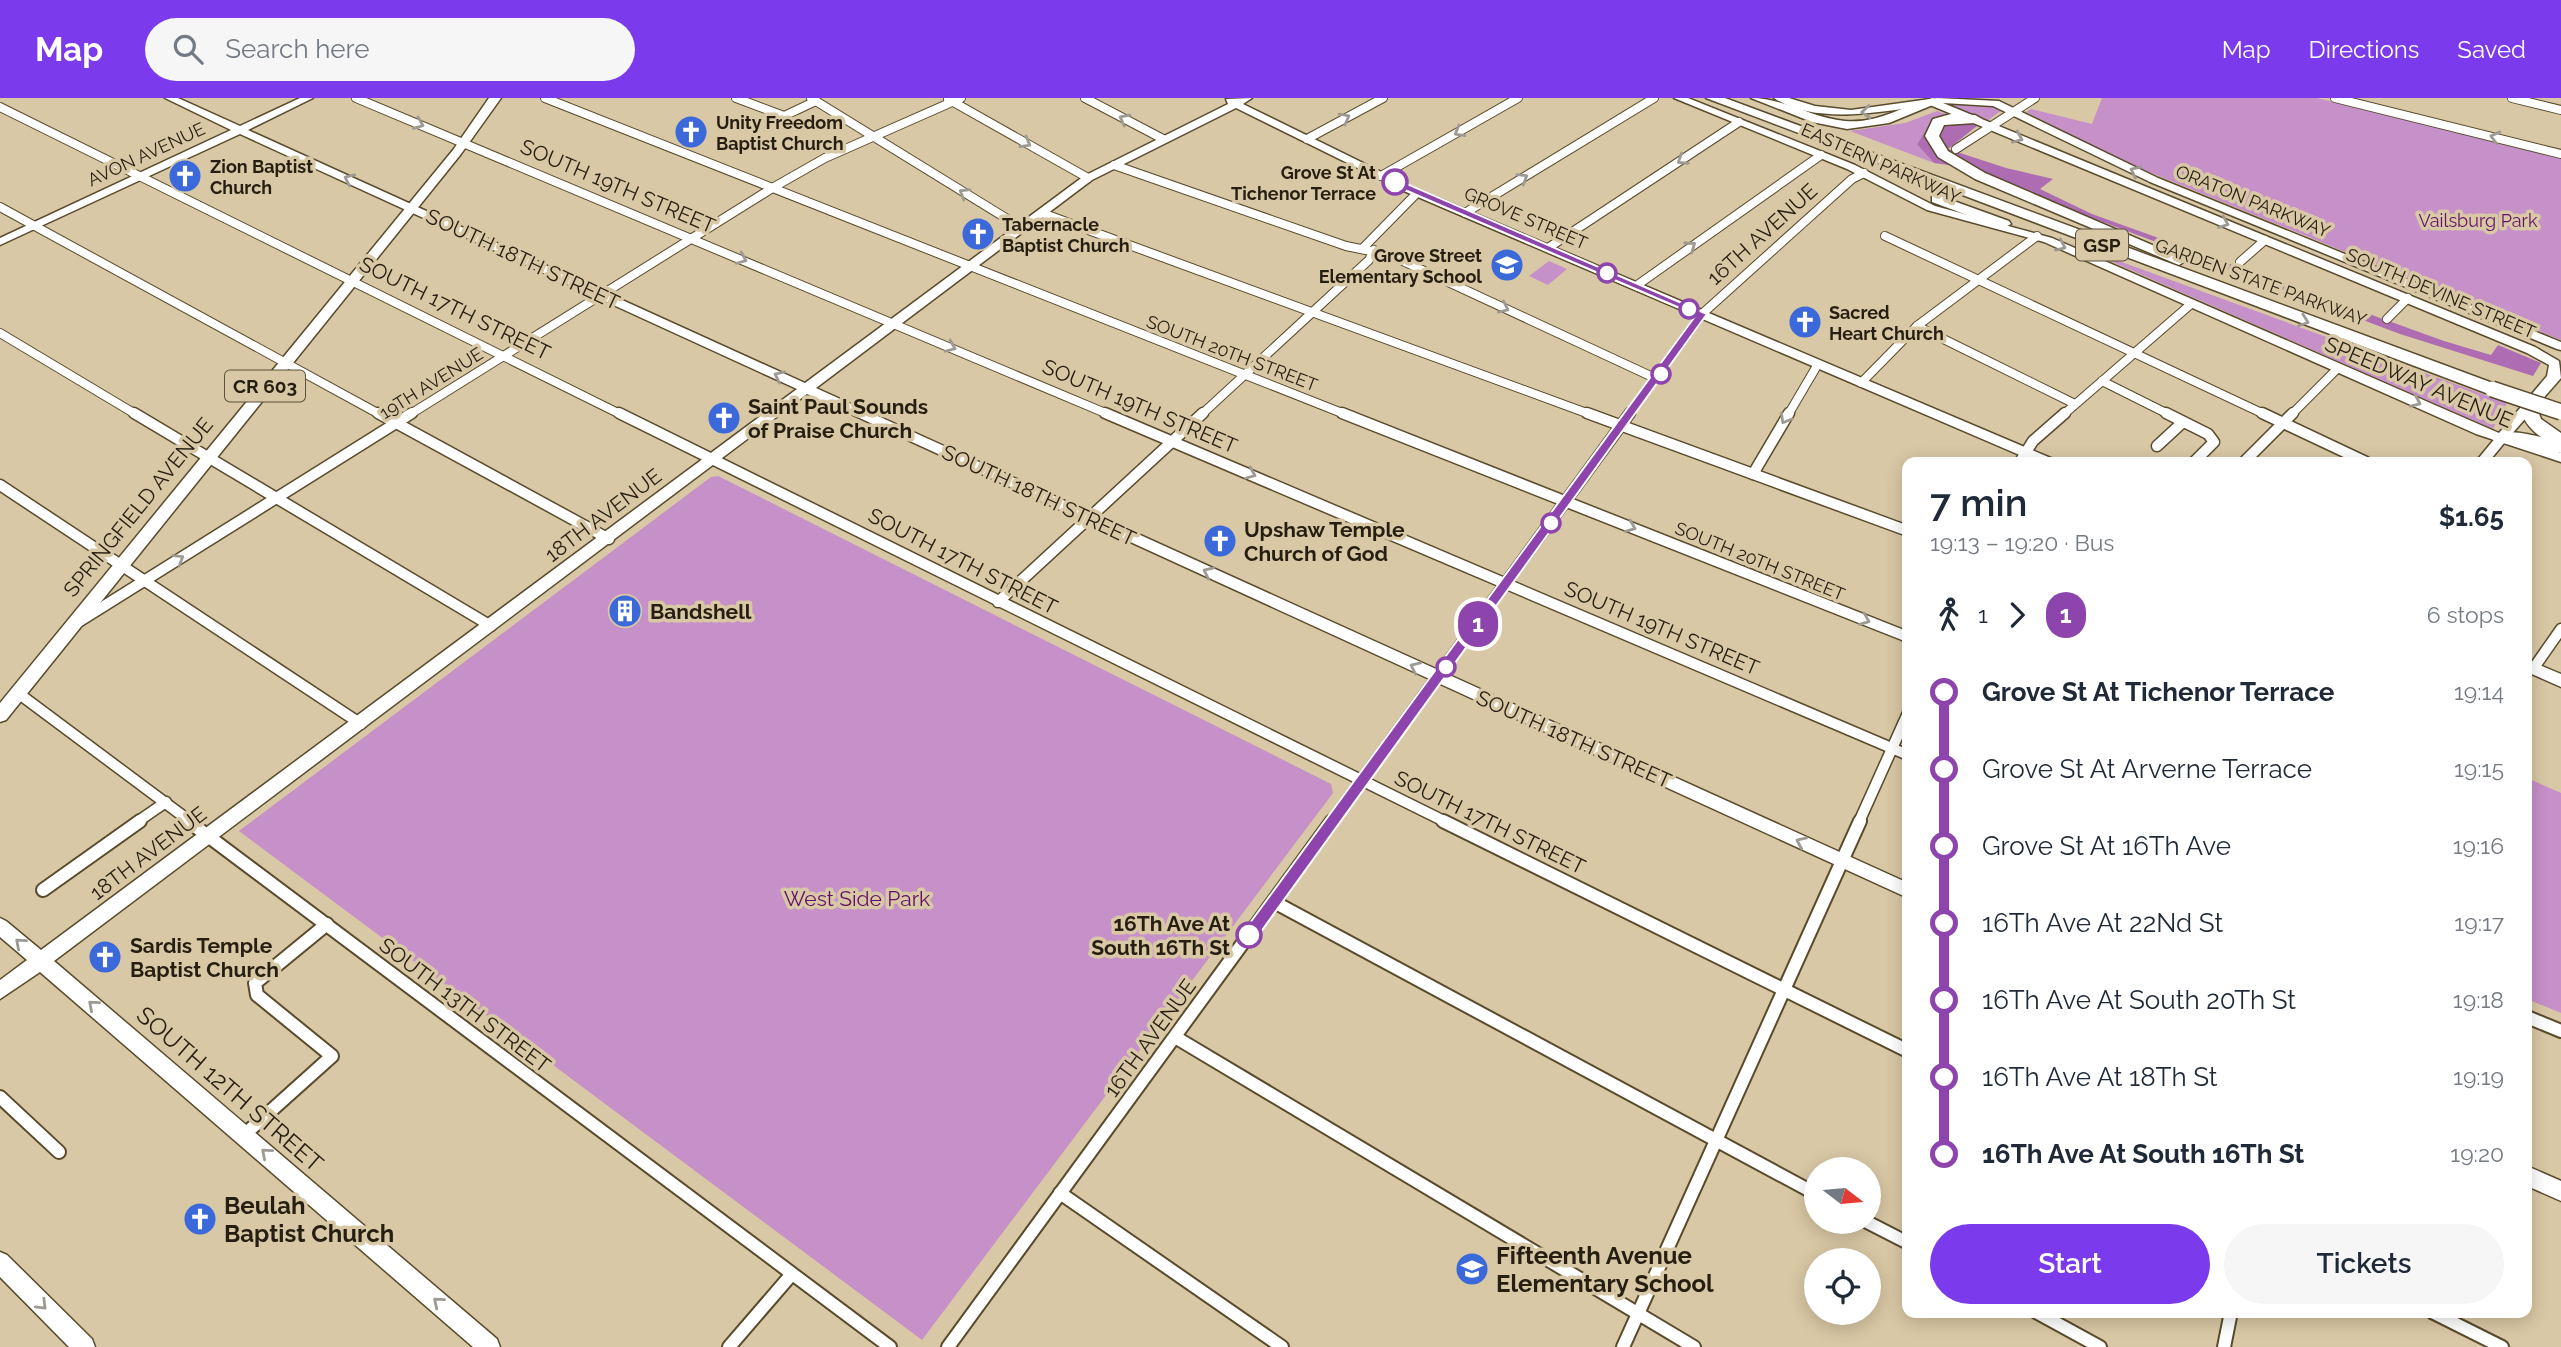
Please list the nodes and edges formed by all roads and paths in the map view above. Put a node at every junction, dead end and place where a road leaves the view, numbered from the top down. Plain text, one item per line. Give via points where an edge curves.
1 (170, 98) edge
2 (307, 98) edge
3 (356, 98) edge
4 (495, 98) edge
5 (545, 98) edge
6 (736, 98) edge
7 (961, 98) edge
8 (1085, 98) edge
9 (1383, 98) edge
10 (1518, 98) edge
11 (1654, 98) edge
12 (1679, 98) edge
13 (1712, 98) edge
14 (1744, 98) edge
15 (1758, 98) edge
16 (1779, 98) edge
17 (2035, 98) edge
18 (2335, 98) edge
19 (2512, 98) edge
20 (814, 100) edge
21 (949, 100) edge
22 (1236, 100) edge
23 (1928, 100) edge
24 (0, 107) edge
25 (2561, 110) edge
26 (2015, 111) junction
27 (1975, 120) junction
28 (1739, 122) junction
29 (1990, 126) junction
30 (240, 130) junction
31 (872, 137) junction
32 (1163, 139) junction
33 (1307, 139) junction
34 (464, 142) junction
35 (1956, 149) dead end
36 (2561, 154) edge
37 (1821, 155) junction
38 (2104, 156) junction
39 (1114, 165) junction
40 (2093, 170) junction
41 (1864, 173) junction
42 (1381, 176) junction
43 (139, 177) junction
44 (1088, 178) junction
45 (774, 187) junction
46 (1417, 193) junction
47 (0, 207) edge
48 (411, 208) junction
49 (1042, 213) junction
50 (1465, 213) junction
51 (35, 225) junction
52 (1022, 228) junction
53 (1885, 236) dead end
54 (2037, 236) junction
55 (692, 238) junction
56 (2265, 240) junction
57 (0, 242) edge
58 (1548, 248) junction
59 (1362, 249) junction
60 (1374, 250) junction
61 (2240, 262) dead end
62 (972, 267) junction
63 (2203, 270) junction
64 (352, 280) junction
65 (1979, 280) junction
66 (1636, 286) junction
67 (601, 295) junction
68 (2408, 298) junction
69 (2191, 304) junction
70 (1312, 313) junction
71 (1702, 314) junction
72 (2387, 319) dead end
73 (896, 324) junction
74 (1917, 326) junction
75 (0, 333) edge
76 (2263, 336) joint
77 (2539, 337) junction
78 (2520, 345) junction
79 (2561, 346) edge
80 (2134, 353) junction
81 (504, 355) junction
82 (285, 362) junction
83 (1818, 363) junction
84 (2338, 368) junction
85 (1245, 374) junction
86 (2557, 375) edge
87 (1657, 379) junction
88 (2102, 381) junction
89 (1861, 383) junction
90 (2497, 383) junction
91 (808, 390) junction
92 (2561, 397) edge
93 (2075, 404) junction
94 (2529, 406) junction
95 (2561, 412) edge
96 (2183, 422) junction
97 (396, 423) junction
98 (2283, 423) junction
99 (1622, 427) junction
100 (2501, 439) junction
101 (2561, 440) edge
102 (1172, 441) junction
103 (2157, 446) dead end
104 (2561, 447) edge
105 (208, 457) junction
106 (2022, 457) edge
107 (2199, 457) edge
108 (2249, 457) edge
109 (2355, 457) edge
110 (2486, 457) edge
111 (2561, 458) edge
112 (715, 460) junction
113 (1753, 474) junction
114 (0, 485) edge
115 (276, 498) junction
116 (1567, 502) junction
117 (1089, 518) junction
118 (1902, 529) edge
119 (609, 539) junction
120 (120, 566) junction
121 (143, 581) junction
122 (1508, 583) junction
123 (998, 602) junction
124 (72, 626) junction
125 (491, 626) junction
126 (2561, 629) edge
127 (1902, 635) edge
128 (2532, 665) edge
129 (2532, 669) edge
130 (1438, 678) junction
131 (2561, 681) edge
132 (18, 693) junction
133 (0, 715) edge
134 (360, 724) junction
135 (1902, 726) edge
136 (1892, 748) junction
137 (1902, 752) edge
138 (1363, 783) junction
139 (166, 802) junction
140 (210, 835) junction
141 (1841, 860) junction
142 (1902, 888) edge
143 (44, 890) dead end
144 (1274, 902) junction
145 (327, 924) junction
146 (0, 926) edge
147 (41, 961) junction
148 (1784, 989) junction
149 (0, 991) edge
150 (2532, 1019) edge
151 (2561, 1031) edge
152 (1175, 1037) junction
153 (1902, 1048) edge
154 (0, 1097) edge
155 (244, 1135) junction
156 (1716, 1140) junction
157 (59, 1153) dead end
158 (2532, 1178) edge
159 (1804, 1188) edge
160 (2561, 1191) edge
161 (1060, 1193) junction
162 (1881, 1229) edge
163 (1902, 1240) edge
164 (0, 1262) edge
165 (791, 1275) junction
166 (1638, 1313) junction
167 (2047, 1318) edge
168 (2230, 1318) edge
169 (2444, 1318) edge
170 (84, 1347) edge
171 (489, 1347) edge
172 (729, 1347) edge
173 (890, 1347) edge
174 (948, 1347) edge
175 (1282, 1347) edge
176 (1623, 1347) edge
177 (1695, 1347) edge
178 (2099, 1347) edge
179 (2224, 1347) edge
180 (2502, 1347) edge

1 - 30 main road, SOUTH 18TH STREET
2 - 30 main road, AVON AVENUE
3 -> 34 street, SOUTH 19TH STREET
4 - 34 main road, SPRINGFIELD AVENUE / CR 603
5 - 45 street, SOUTH 20TH STREET
6 - 20 street via 784,116
7 - 21 street, 19TH AVENUE
32 -> 8 street
33 -> 9 street
10 -> 42 street
50 -> 11 street
12 - 28 main road, EASTERN PARKWAY
13 - 54 highway via 1932,197
13 -> 90 highway, GARDEN STATE PARKWAY / GSP via 2283,313
14 - 63 highway, GARDEN STATE PARKWAY / GSP
15 - 23 highway via 1845,126 1880,121
23 -> 16 main road, ORATON PARKWAY via 1852,113 1814,109
17 - 26 street
36 -> 18 street
19 - 25 street
20 - 31 street
21 - 31 street, 19TH AVENUE
21 -> 44 street
22 - 32 main road, 18TH AVENUE
22 - 33 main road, GROVE STREET
23 - 26 main road, ORATON PARKWAY via 1978,99
23 - 27 main road, SOUTH DEVINE STREET
24 - 43 street, SOUTH 17TH STREET
26 - 29 street
26 - 38 main road, ORATON PARKWAY
27 - 29 main road, SOUTH DEVINE STREET
27 - 63 highway via 1938,122 1932,136 1939,150 1980,176
28 - 37 main road, EASTERN PARKWAY
28 -> 58 street
29 - 35 street
29 -> 40 main road, SOUTH DEVINE STREET
30 - 43 main road, AVON AVENUE
48 -> 30 main road, SOUTH 18TH STREET
31 - 45 street, 19TH AVENUE
52 -> 31 street
32 - 39 main road, 18TH AVENUE
33 - 42 main road, GROVE STREET
34 - 48 main road, SPRINGFIELD AVENUE / CR 603
34 - 55 street, SOUTH 19TH STREET
37 - 41 main road, EASTERN PARKWAY
66 -> 37 street
38 - 40 main road via 2113,168
77 -> 38 main road, ORATON PARKWAY
39 - 44 main road, 18TH AVENUE
39 - 59 street
40 -> 56 main road, SOUTH DEVINE STREET
41 - 54 main road, EASTERN PARKWAY via 1931,208
41 - 71 street, 16TH AVENUE
42 - 46 main road, GROVE STREET
43 - 51 main road, AVON AVENUE
43 - 64 street, SOUTH 17TH STREET
44 - 49 main road, 18TH AVENUE
45 - 55 street, 19TH AVENUE
45 - 62 street, SOUTH 20TH STREET
46 - 50 main road, GROVE STREET
46 - 59 street
47 - 51 street
48 - 64 main road, SPRINGFIELD AVENUE / CR 603
48 - 67 main road, SOUTH 18TH STREET
49 - 52 main road, 18TH AVENUE
49 - 70 street
50 - 58 main road, GROVE STREET
51 - 57 main road, AVON AVENUE
51 - 82 street
52 - 62 main road, 18TH AVENUE
53 - 65 street
54 - 65 street
54 -> 69 main road, EASTERN PARKWAY
55 - 67 street, 19TH AVENUE
55 -> 73 street, SOUTH 19TH STREET
56 - 61 street
56 - 68 main road, SOUTH DEVINE STREET
58 - 66 main road, GROVE STREET
59 - 60 street
60 - 70 street
60 -> 87 street
62 - 73 main road, 18TH AVENUE
62 - 85 street, SOUTH 20TH STREET
63 - 90 highway, GARDEN STATE PARKWAY / GSP
64 - 81 street, SOUTH 17TH STREET
64 - 82 main road, SPRINGFIELD AVENUE / CR 603
65 - 74 street
65 - 80 street
66 - 71 main road, GROVE STREET
67 - 81 street, 19TH AVENUE
91 -> 67 main road, SOUTH 18TH STREET
68 - 72 street
68 - 78 main road, SOUTH DEVINE STREET
69 - 76 main road, EASTERN PARKWAY
69 - 80 street
70 - 85 street
70 - 99 street
71 - 83 main road, GROVE STREET
71 - 87 street, 16TH AVENUE
73 - 91 main road, 18TH AVENUE
73 -> 102 street, SOUTH 19TH STREET
74 - 89 street
74 - 93 street
75 - 105 street
76 - 84 main road, SPEEDWAY AVENUE
77 - 78 main road via 2544,347
77 - 79 main road, ORATON PARKWAY
78 - 86 main road, SOUTH DEVINE STREET via 2553,361
80 - 88 street
80 - 98 street
81 - 97 street, 19TH AVENUE
81 - 112 street, SOUTH 17TH STREET
82 - 97 street
82 - 105 main road, SPRINGFIELD AVENUE / CR 603
83 - 89 main road, GROVE STREET
83 -> 113 street
84 - 98 street
84 -> 100 main road, SPEEDWAY AVENUE
85 - 102 street
85 - 116 street, SOUTH 20TH STREET
86 - 94 main road
87 - 99 street, 16TH AVENUE
88 - 93 street
88 - 96 street
89 - 106 main road, GROVE STREET
90 - 92 highway, GARDEN STATE PARKWAY / GSP
90 - 95 highway, GARDEN STATE PARKWAY / GSP, bridge
91 - 112 main road, 18TH AVENUE
91 - 117 main road, SOUTH 18TH STREET
93 - 106 street via 2033,440
94 - 100 main road
94 - 101 highway via 2537,426
96 - 103 street
96 - 107 street via 2214,442
97 - 115 street, 19TH AVENUE
97 - 119 street
98 - 108 street
98 - 109 street
99 - 113 street
99 - 116 street, 16TH AVENUE
100 - 104 highway
100 - 110 street
100 - 111 main road, SPEEDWAY AVENUE
102 - 117 street
102 -> 122 street, SOUTH 19TH STREET
105 - 115 street
105 - 120 main road, SPRINGFIELD AVENUE / CR 603
112 - 119 main road, 18TH AVENUE
112 - 123 street, SOUTH 17TH STREET
113 - 118 street
114 - 120 street
121 -> 115 street, 19TH AVENUE
115 - 125 street
116 - 122 street, 16TH AVENUE
116 -> 127 street, SOUTH 20TH STREET
117 - 123 street
130 -> 117 main road, SOUTH 18TH STREET
119 - 125 main road, 18TH AVENUE
120 - 121 street
120 - 124 main road, SPRINGFIELD AVENUE / CR 603
121 - 124 street, 19TH AVENUE
121 - 134 street
122 - 130 street, 16TH AVENUE
122 - 136 street, SOUTH 19TH STREET
123 - 138 street, SOUTH 17TH STREET
124 - 132 main road, SPRINGFIELD AVENUE / CR 603
125 - 134 main road, 18TH AVENUE
126 - 128 street
129 - 131 main road
130 - 138 street, 16TH AVENUE
141 -> 130 main road, SOUTH 18TH STREET
132 - 133 main road, SPRINGFIELD AVENUE / CR 603
132 - 139 street, SOUTH 13TH STREET
134 - 140 main road, 18TH AVENUE
135 - 136 street
136 - 137 street, SOUTH 19TH STREET
136 - 141 street
138 - 144 street, 16TH AVENUE
138 - 148 street, SOUTH 17TH STREET
139 - 140 street, SOUTH 13TH STREET
139 - 143 street
140 - 145 street, SOUTH 13TH STREET
140 - 147 main road, 18TH AVENUE
141 - 142 main road, SOUTH 18TH STREET
141 - 148 street
144 - 152 street, 16TH AVENUE
144 - 156 street
145 - 155 street via 255,984 257,995 332,1056
145 - 165 street, SOUTH 13TH STREET
147 -> 146 main road, SOUTH 12TH STREET
147 - 149 main road, 18TH AVENUE
155 -> 147 main road, SOUTH 12TH STREET
148 - 153 street, SOUTH 17TH STREET
148 - 156 street
150 - 151 street
152 - 161 street, 16TH AVENUE
152 - 166 street
154 - 157 street
171 -> 155 main road, SOUTH 12TH STREET
156 - 159 street
156 - 166 street
158 - 160 main road
161 - 174 street, 16TH AVENUE
161 - 175 street
162 - 163 street
164 -> 170 main road
165 - 172 street
165 - 173 street, SOUTH 13TH STREET
166 - 176 street
166 - 177 street
167 - 178 street
168 - 179 street
169 - 180 street

